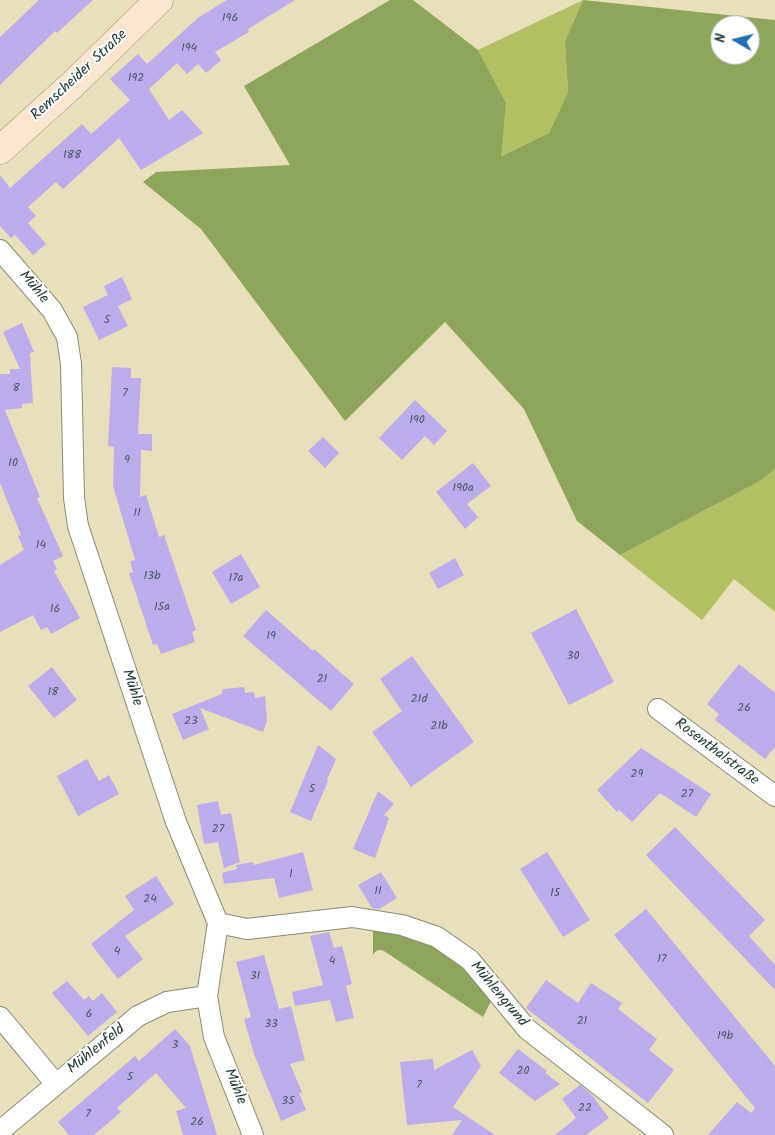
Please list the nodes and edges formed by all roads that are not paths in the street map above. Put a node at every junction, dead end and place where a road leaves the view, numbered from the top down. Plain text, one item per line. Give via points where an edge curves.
1 (159, 0) edge
2 (0, 150) edge
3 (0, 250) edge
4 (658, 709) dead end
5 (775, 796) edge
6 (218, 923) junction
7 (207, 996) junction
8 (0, 1017) edge
9 (55, 1083) junction
10 (0, 1131) edge
11 (252, 1135) edge
12 (663, 1135) edge

1 - 2 main road, Remscheider Straße
3 - 6 street, Mühle via 52,310 67,337 78,526 176,822
4 - 5 street, Rosenthalstraße
6 - 7 street, Mühle
6 - 12 street, Mühlengrund via 247,929 352,917 402,925 437,937 470,960 527,1029
7 - 9 street, Mühlenfeld via 167,1002 138,1016
7 - 11 street, Mühle via 214,1037
8 - 9 street
9 - 10 street, Mühlenfeld

